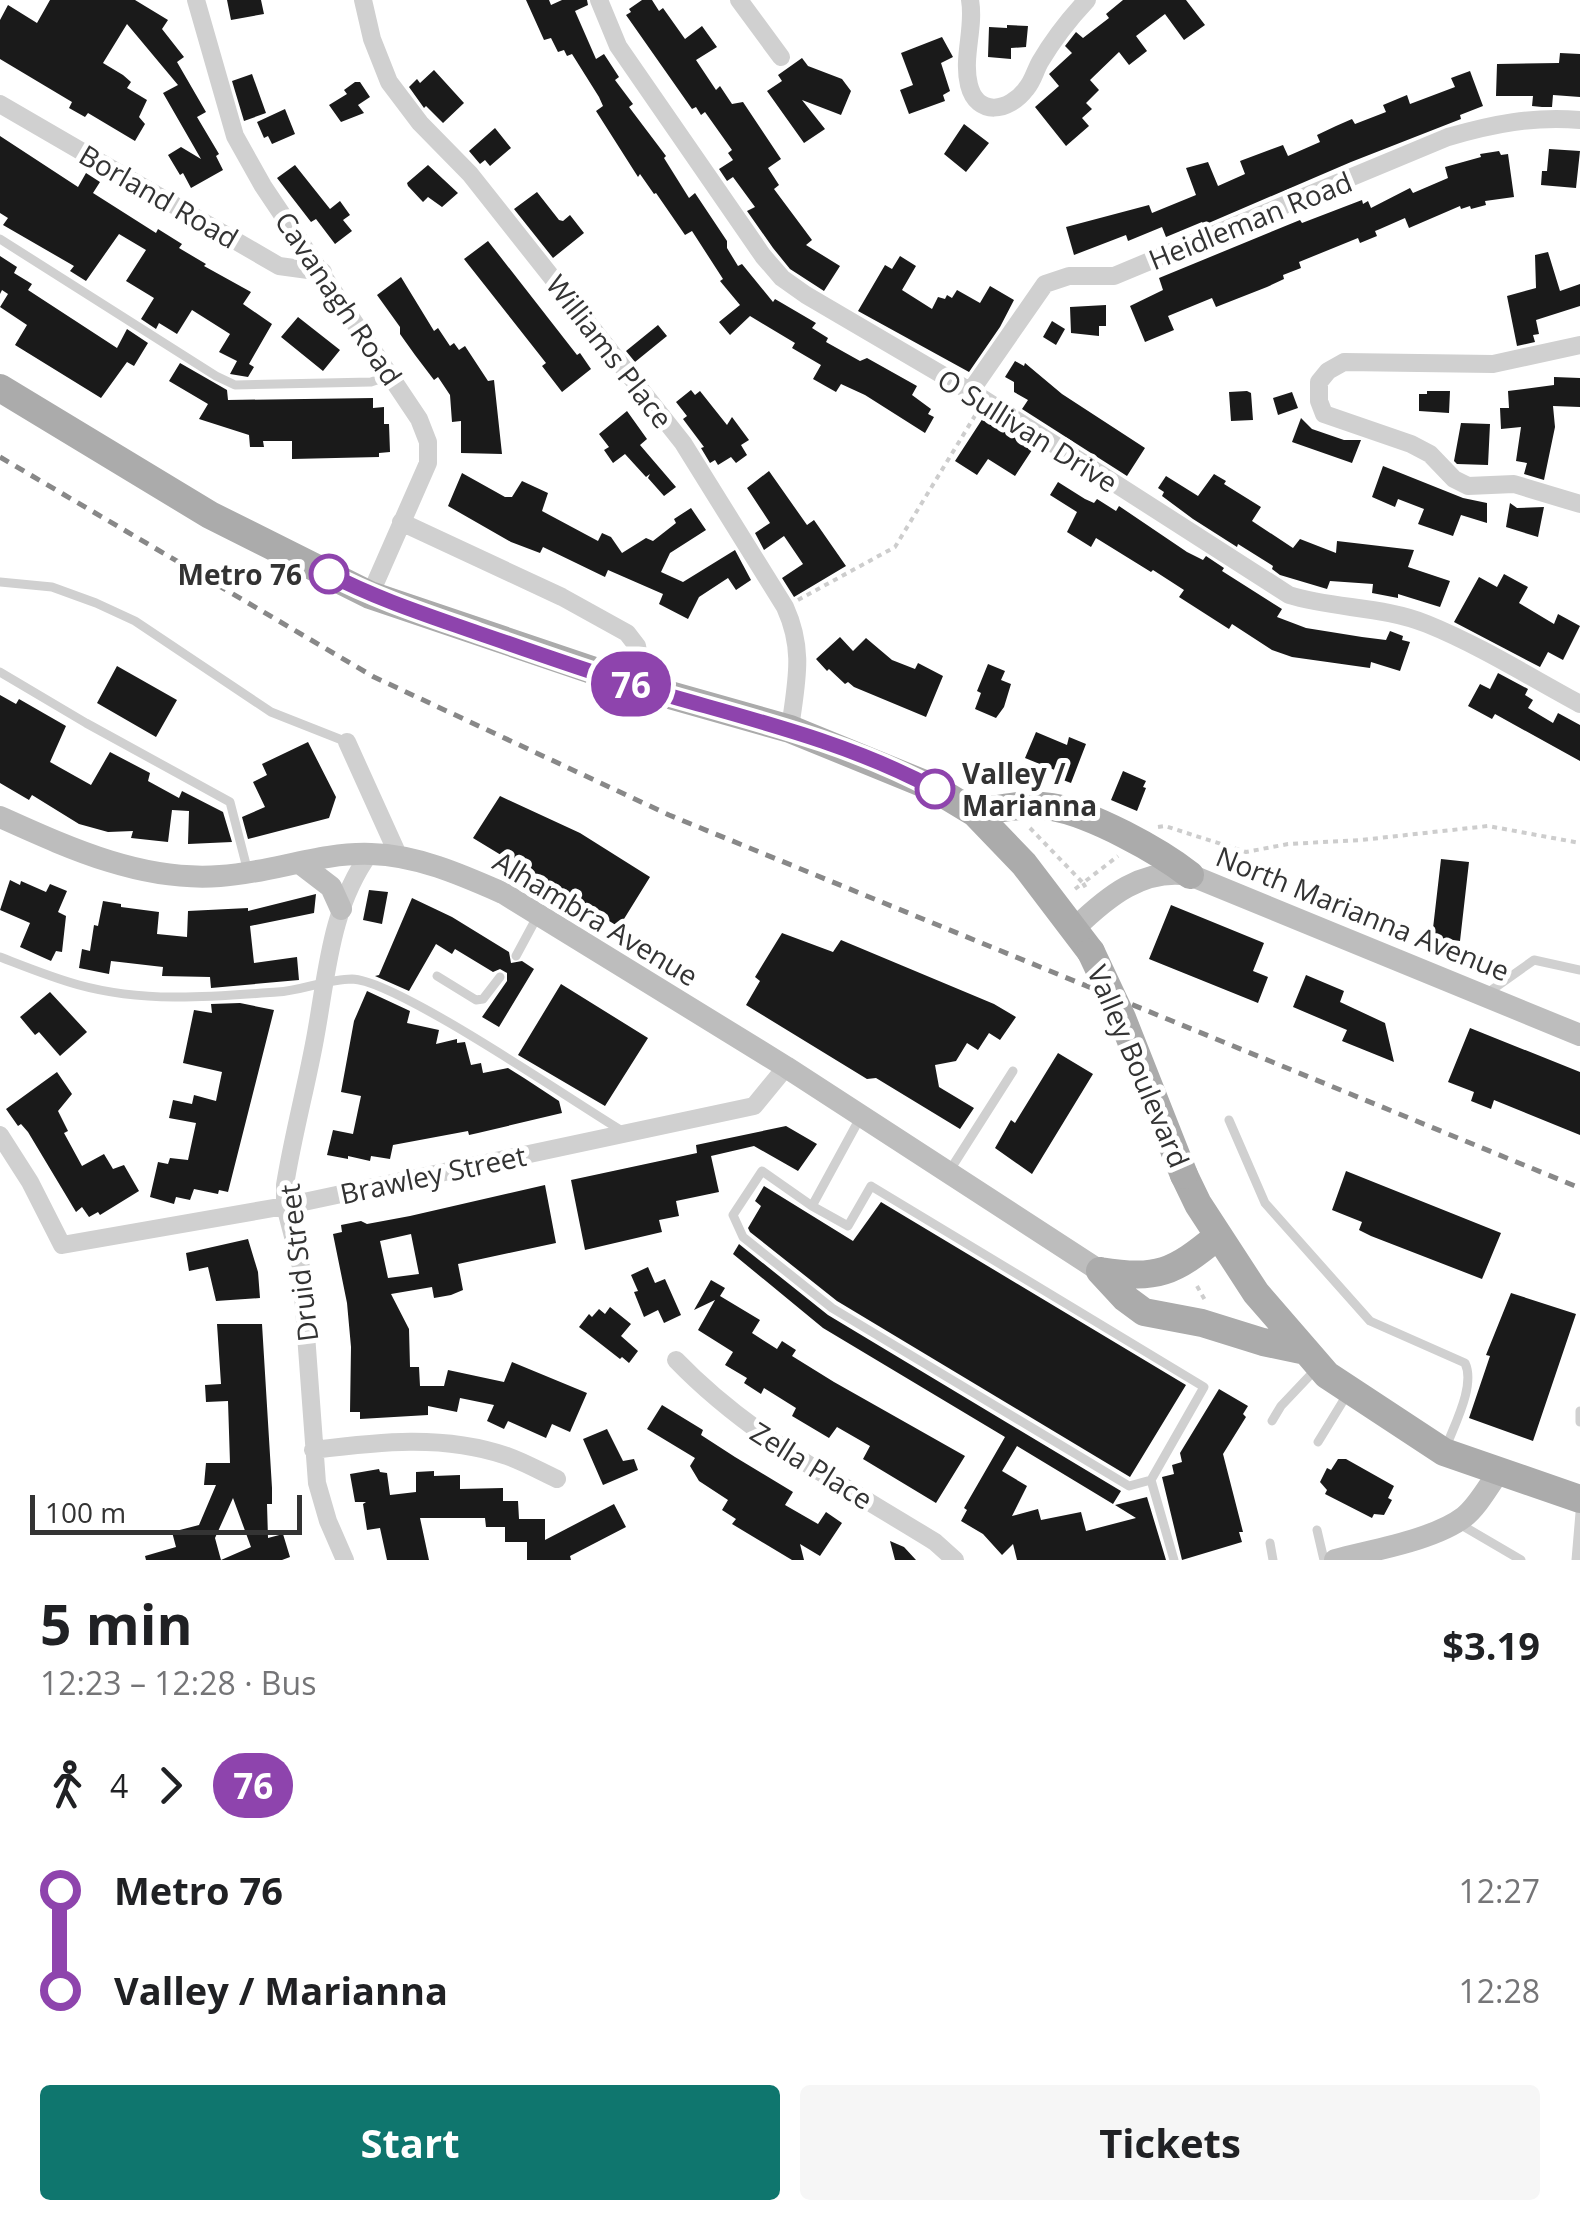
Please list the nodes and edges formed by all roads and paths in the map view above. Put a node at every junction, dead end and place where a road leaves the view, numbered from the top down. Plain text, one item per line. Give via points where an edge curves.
1 (196, 0) edge
2 (364, 0) edge
3 (599, 0) edge
4 (739, 0) edge
5 (970, 0) edge
6 (1087, 0) edge
7 (782, 56) dead end
8 (0, 104) edge
9 (1580, 120) edge
10 (0, 239) edge
11 (323, 272) junction
12 (1580, 345) edge
13 (392, 376) junction
14 (0, 388) edge
15 (978, 396) junction
16 (1580, 504) edge
17 (401, 522) junction
18 (0, 582) edge
19 (370, 595) junction
20 (786, 607) junction
21 (0, 672) edge
22 (645, 688) junction
23 (1580, 704) edge
24 (790, 728) junction
25 (347, 742) joint
26 (975, 814) junction
27 (0, 817) edge
28 (1020, 818) dead end
29 (1154, 827) dead end
30 (1580, 843) edge
31 (1127, 849) dead end
32 (370, 854) junction
33 (399, 857) junction
34 (300, 864) junction
35 (248, 872) junction
36 (1190, 874) junction
37 (1082, 883) junction
38 (1075, 890) dead end
39 (1088, 890) dead end
40 (341, 909) junction
41 (538, 914) junction
42 (1075, 928) junction
43 (516, 956) dead end
44 (0, 958) edge
45 (1580, 970) edge
46 (438, 976) dead end
47 (500, 977) dead end
48 (322, 985) junction
49 (1484, 995) junction
50 (1580, 1035) edge
51 (786, 1068) junction
52 (1013, 1070) dead end
53 (861, 1116) junction
54 (1229, 1120) dead end
55 (625, 1133) junction
56 (0, 1135) edge
57 (948, 1172) junction
58 (285, 1206) junction
59 (812, 1206) junction
60 (1218, 1236) junction
61 (1100, 1271) junction
62 (1206, 1288) dead end
63 (1201, 1292) dead end
64 (1312, 1358) junction
65 (676, 1360) dead end
66 (1348, 1392) junction
67 (1580, 1411) edge
68 (1272, 1422) dead end
69 (1580, 1422) edge
70 (1318, 1442) dead end
71 (313, 1450) junction
72 (1444, 1452) junction
73 (1498, 1474) junction
74 (556, 1479) dead end
75 (1151, 1480) junction
76 (1580, 1499) edge
77 (1580, 1513) edge
78 (1456, 1522) junction
79 (1317, 1530) dead end
80 (1270, 1544) dead end
81 (344, 1560) edge
82 (955, 1560) edge
83 (1174, 1560) edge
84 (1274, 1560) edge
85 (1324, 1560) edge
86 (1335, 1560) edge
87 (1520, 1560) edge
88 (1576, 1560) edge

1 - 11 street, Cavanagh Road via 235,136
2 - 20 street, Williams Place via 390,82 683,444
3 - 15 street, O Sullivan Drive via 618,46 782,278
4 - 7 street
5 - 6 street via 967,78 972,96 1000,109 1028,88
8 - 11 street, Borland Road via 279,266
9 - 15 street, Heidleman Road via 1501,122 1448,137 1114,276 1068,276 1045,284
10 - 13 lane via 235,385
11 - 13 street, Cavanagh Road
12 - 16 street via 1493,364 1344,362 1319,382 1324,414 1411,444 1468,486 1514,484
13 - 17 street, Cavanagh Road via 428,442 428,464
14 - 19 main road, Valley Boulevard via 210,515
15 - 20 path via 895,547
15 - 23 street, O Sullivan Drive via 1289,595 1427,624
17 - 19 street, Cavanagh Road
17 - 22 street via 627,633 637,646
18 - 25 lane via 96,602 270,712
19 - 22 main road, Valley Boulevard
20 - 24 street, Williams Place via 800,654
21 - 35 lane via 230,802
22 - 24 main road, Valley Boulevard
24 - 26 main road, Valley Boulevard via 932,787
25 - 33 street
26 - 36 main road via 1053,808 1162,853
26 - 42 main road, Valley Boulevard
27 - 35 main road, Alhambra Avenue via 136,868 175,875
28 - 37 path
29 - 30 path via 1246,852 1488,826
31 - 37 path
32 - 33 main road, Alhambra Avenue
32 - 34 main road, Alhambra Avenue
32 - 40 street, Druid Street
33 - 41 main road, Alhambra Avenue via 503,892
34 - 35 main road, Alhambra Avenue
34 - 40 main road via 331,886
36 - 42 main road, North Marianna Avenue via 1162,872 1137,880
36 - 49 main road, North Marianna Avenue
37 - 38 path
37 - 39 path
40 - 48 street, Druid Street
41 - 43 lane
41 - 51 main road, Alhambra Avenue
42 - 60 main road, Valley Boulevard, bridge via 1122,1018 1184,1175
44 - 48 lane via 80,986 134,996 188,998
45 - 49 lane via 1534,960
46 - 47 lane via 476,1000
48 - 55 lane via 353,979 384,989
48 - 58 street, Druid Street
49 - 50 main road, North Marianna Avenue
51 - 53 main road, Alhambra Avenue
51 - 55 street, Brawley Street via 754,1106
52 - 57 lane
53 - 57 main road, Alhambra Avenue
53 - 59 lane
54 - 72 lane via 1265,1203 1370,1321 1464,1363 1467,1386
55 - 58 street, Brawley Street
56 - 58 street, Brawley Street via 62,1246
57 - 61 main road, Alhambra Avenue
58 - 71 street, Druid Street via 301,1267
59 - 75 lane via 848,1226 871,1186 1204,1387
59 - 75 lane via 762,1171 733,1215 743,1238 832,1308 1129,1486
60 - 61 main road via 1184,1265 1152,1275
60 - 64 main road, Valley Boulevard
61 - 64 main road via 1144,1312
62 - 63 path
64 - 66 main road, Valley Boulevard
64 - 68 lane
65 - 82 street, Zella Place via 753,1430
66 - 70 lane
66 - 72 main road, Valley Boulevard
67 - 69 lane
71 - 74 street via 386,1440 466,1446 508,1456
71 - 81 street, Druid Street via 317,1483
72 - 73 main road, Valley Boulevard
73 - 76 main road, Valley Boulevard
73 - 78 main road
75 - 83 lane
77 - 88 lane
78 - 86 main road
78 - 87 lane
79 - 85 lane
80 - 84 lane

